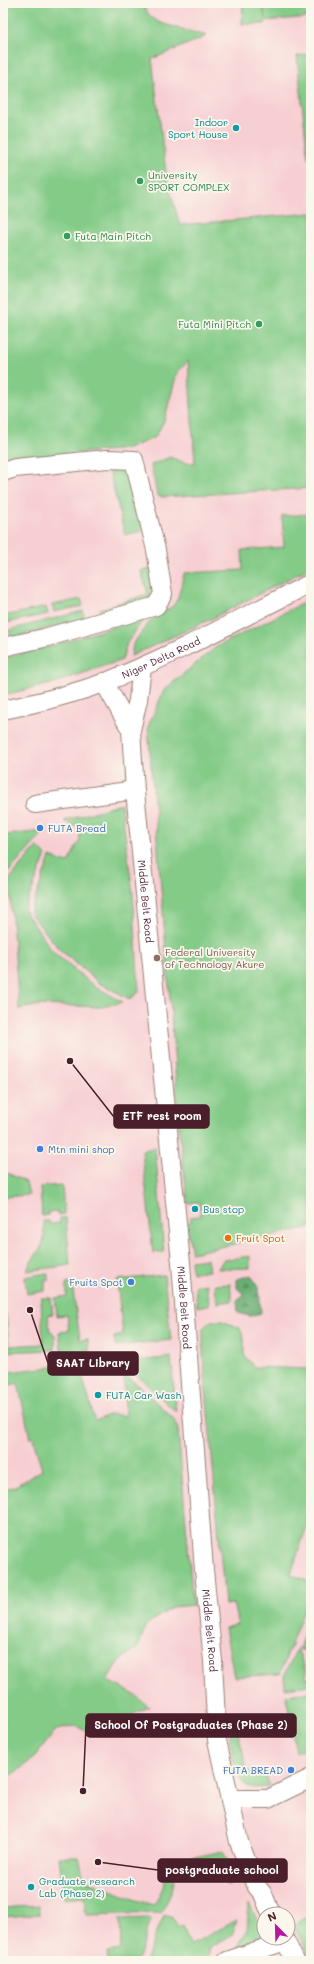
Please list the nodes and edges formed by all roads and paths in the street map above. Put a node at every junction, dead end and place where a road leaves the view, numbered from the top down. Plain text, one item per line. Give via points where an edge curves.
1 (3, 472) edge
2 (311, 583) edge
3 (3, 647) edge
4 (142, 667) junction
5 (104, 682) junction
6 (3, 710) edge
7 (131, 730) junction
8 (135, 791) junction
9 (35, 804) dead end
10 (311, 1778) edge
11 (230, 1799) junction
12 (268, 1906) edge
13 (266, 1946) edge
14 (288, 1946) edge
15 (227, 1961) edge
16 (295, 1961) edge

1 - 3 street via 15,468 107,459 134,460 156,550 163,594 156,606
2 - 4 street, Niger Delta Road
4 - 5 street, Niger Delta Road
4 - 7 street, Middle Belt Road
5 - 6 street, Niger Delta Road
5 - 7 street, Middle Belt Road
7 - 8 street, Middle Belt Road
8 - 9 street
8 - 11 street, Middle Belt Road via 181,1263 213,1660 217,1740
10 - 11 street via 268,1799
11 - 12 street, Middle Belt Road via 239,1842 257,1887
13 - 15 street
14 - 16 street

